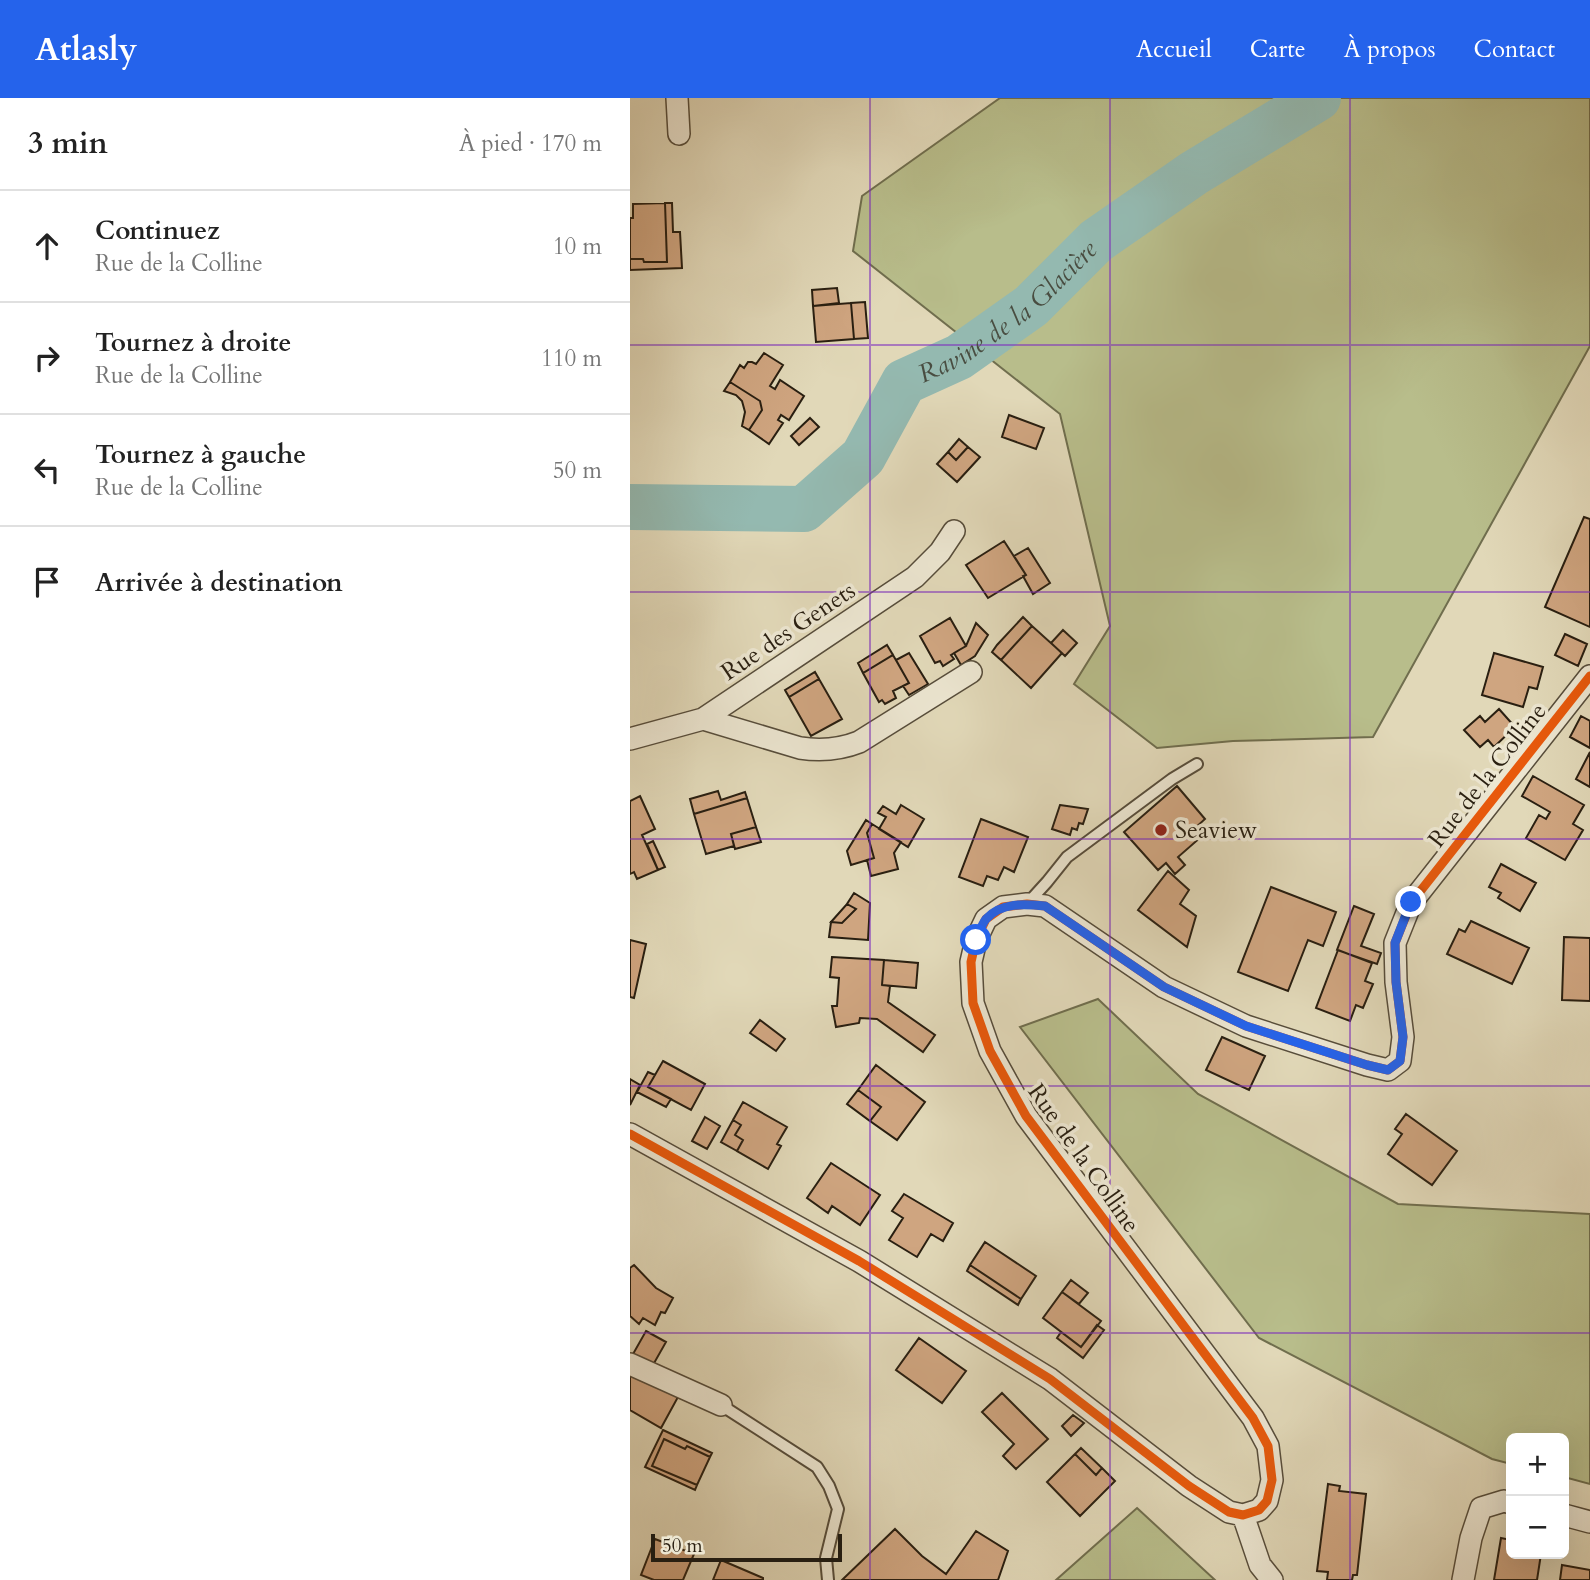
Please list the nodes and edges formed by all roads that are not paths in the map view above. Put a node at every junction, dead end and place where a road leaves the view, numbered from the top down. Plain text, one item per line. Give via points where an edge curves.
1 (677, 98) edge
2 (679, 134) dead end
3 (954, 531) dead end
4 (971, 672) dead end
5 (1590, 676) edge
6 (703, 719) junction
7 (630, 739) edge
8 (1197, 764) dead end
9 (1027, 904) junction
10 (630, 1134) edge
11 (630, 1364) edge
12 (720, 1405) joint
13 (1506, 1502) edge
14 (1243, 1515) junction
15 (1569, 1517) edge
16 (1590, 1522) edge
17 (828, 1580) edge
18 (1272, 1580) edge
19 (1463, 1580) edge

1 - 2 street
3 - 6 street, Rue des Genets via 915,577
4 - 6 street via 845,748 800,748
5 - 9 street, Rue de la Colline via 1411,902 1395,943 1403,1037 1400,1061 1388,1070 1246,1026 1164,987 1045,906
6 - 7 street, Rue des Genets
8 - 9 lane via 1067,857
9 - 14 street, Rue de la Colline via 1003,907 986,919 971,962 973,1003 990,1051 1026,1116 1253,1418 1268,1446 1272,1480 1267,1501 1259,1510
10 - 14 street via 859,1261 1050,1379 1189,1486 1229,1512
11 - 12 street
12 - 17 lane via 817,1466 838,1509 826,1558
13 - 19 street via 1481,1508
14 - 18 street via 1260,1565
15 - 16 street

